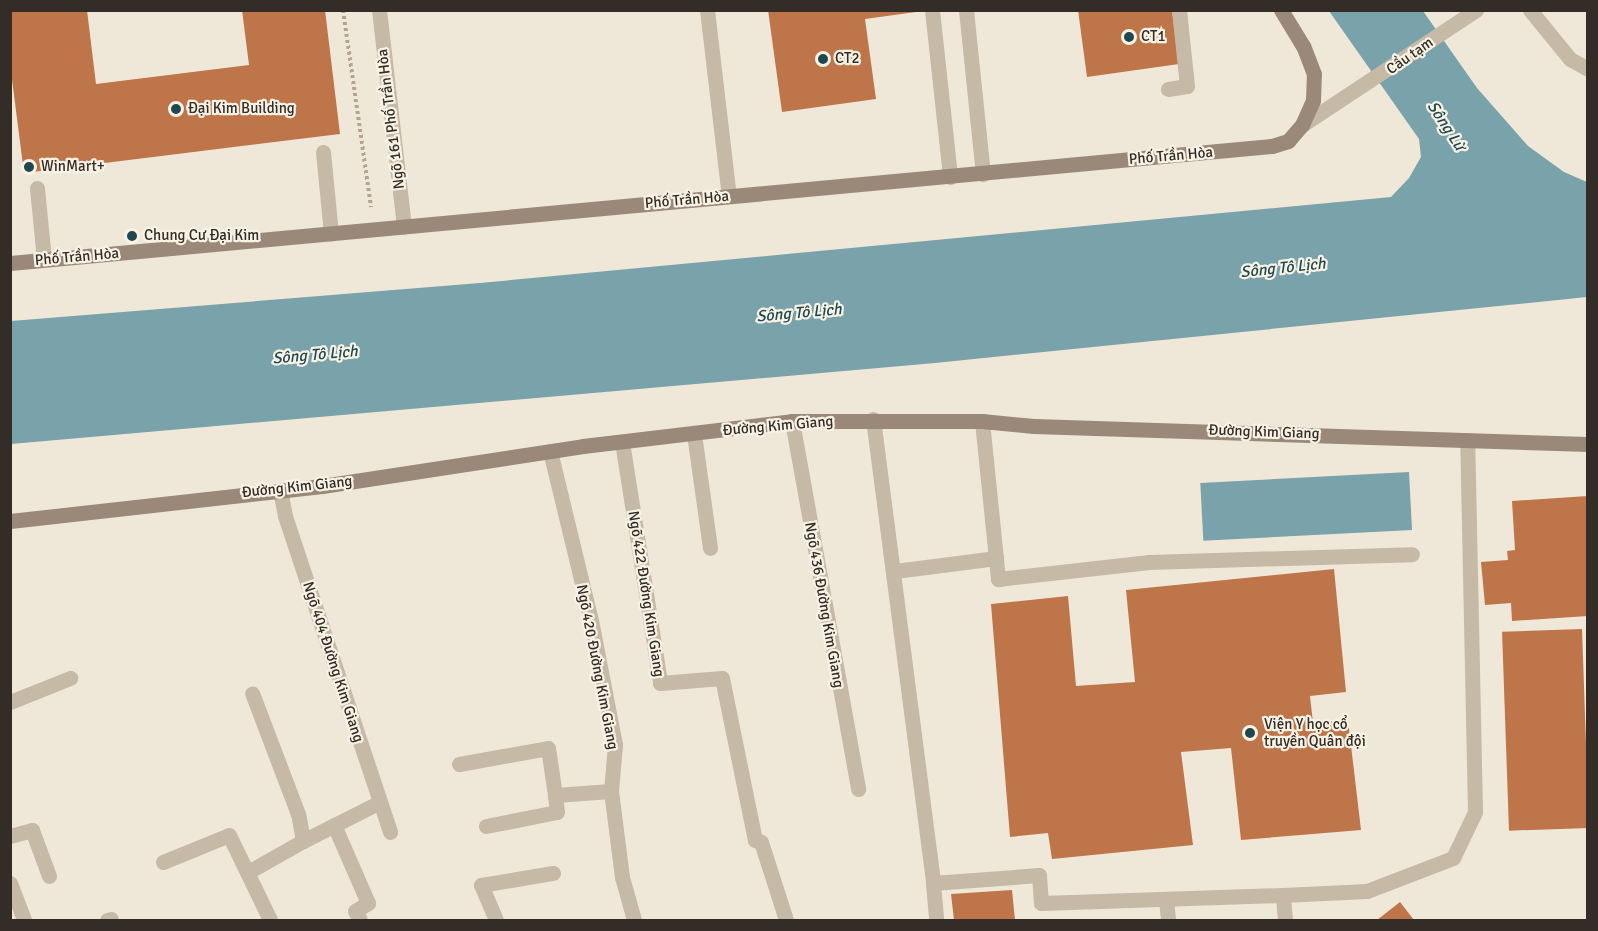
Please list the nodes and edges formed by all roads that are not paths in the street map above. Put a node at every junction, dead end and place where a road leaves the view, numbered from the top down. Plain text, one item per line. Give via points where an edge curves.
1 (379, 10) edge
2 (708, 10) edge
3 (933, 10) edge
4 (966, 10) edge
5 (1179, 10) edge
6 (1281, 10) edge
7 (1476, 10) edge
8 (1530, 10) edge
9 (1587, 69) edge
10 (1168, 89) dead end
11 (1302, 125) junction
12 (323, 152) dead end
13 (983, 174) junction
14 (950, 177) junction
15 (37, 188) dead end
16 (729, 196) junction
17 (404, 227) junction
18 (331, 234) junction
19 (44, 260) junction
20 (11, 262) edge
21 (873, 419) junction
22 (792, 421) junction
23 (982, 421) junction
24 (694, 434) junction
25 (1467, 440) junction
26 (622, 442) junction
27 (1587, 444) edge
28 (550, 451) junction
29 (280, 490) junction
30 (10, 521) edge
31 (710, 548) dead end
32 (1412, 554) dead end
33 (996, 558) junction
34 (895, 571) junction
35 (70, 678) dead end
36 (252, 693) dead end
37 (10, 702) edge
38 (459, 764) dead end
39 (858, 789) dead end
40 (611, 791) junction
41 (555, 795) junction
42 (380, 802) junction
43 (334, 825) junction
44 (486, 826) dead end
45 (390, 832) dead end
46 (10, 836) edge
47 (303, 841) junction
48 (163, 862) dead end
49 (248, 872) junction
50 (553, 873) dead end
51 (50, 876) dead end
52 (933, 882) junction
53 (10, 883) edge
54 (1283, 895) junction
55 (1166, 900) junction
56 (24, 921) edge
57 (270, 921) edge
58 (360, 921) edge
59 (496, 921) edge
60 (634, 921) edge
61 (786, 921) edge
62 (936, 921) edge
63 (1168, 921) edge
64 (1285, 921) edge

1 - 17 street, Ngõ 161 Phố Trần Hòa
2 - 16 street
3 - 14 street
4 - 13 street
5 - 10 street via 1187,86
6 - 11 main road, Phố Trần Hòa via 1303,46 1314,74 1313,100
7 - 11 street, Cầu tạm via 1362,89
8 - 9 street via 1570,59
11 - 13 main road, Phố Trần Hòa via 1288,141 1272,146
12 - 18 street
13 - 14 main road, Phố Trần Hòa
14 - 16 main road, Phố Trần Hòa
15 - 19 street
16 - 17 main road, Phố Trần Hòa
17 - 18 main road, Phố Trần Hòa
18 - 19 main road, Phố Trần Hòa
19 - 20 main road, Phố Trần Hòa
21 - 22 main road, Đường Kim Giang
21 - 23 main road, Đường Kim Giang
21 - 34 street
22 - 24 main road, Đường Kim Giang
22 - 39 street, Ngõ 436 Đường Kim Giang
23 - 25 main road, Đường Kim Giang
23 - 33 street
24 - 26 main road, Đường Kim Giang
24 - 31 street
25 - 27 main road, Đường Kim Giang
25 - 54 street via 1475,812 1453,858 1367,891
26 - 28 main road, Đường Kim Giang
26 - 61 street, Ngõ 422 Đường Kim Giang via 660,683 722,678 755,840 762,842
28 - 29 main road, Đường Kim Giang
28 - 40 street, Ngõ 420 Đường Kim Giang via 591,620 615,746
29 - 30 main road, Đường Kim Giang
29 - 42 street, Ngõ 404 Đường Kim Giang via 285,516
32 - 33 street via 1149,562 998,579
33 - 34 street
34 - 52 street
35 - 37 street
36 - 47 street via 294,803
38 - 41 street via 548,748
40 - 41 street
40 - 60 street, Ngõ 420 Đường Kim Giang via 622,877
41 - 44 street via 557,812
42 - 43 street
42 - 45 street, Ngõ 404 Đường Kim Giang
43 - 47 street
43 - 58 street via 368,903 355,911
46 - 51 street via 32,830
47 - 49 street
48 - 49 street via 229,835
49 - 57 street
50 - 59 street via 481,885
52 - 55 street via 1039,876 1041,903
52 - 62 street
53 - 56 street
54 - 55 street
54 - 64 street
55 - 63 street

